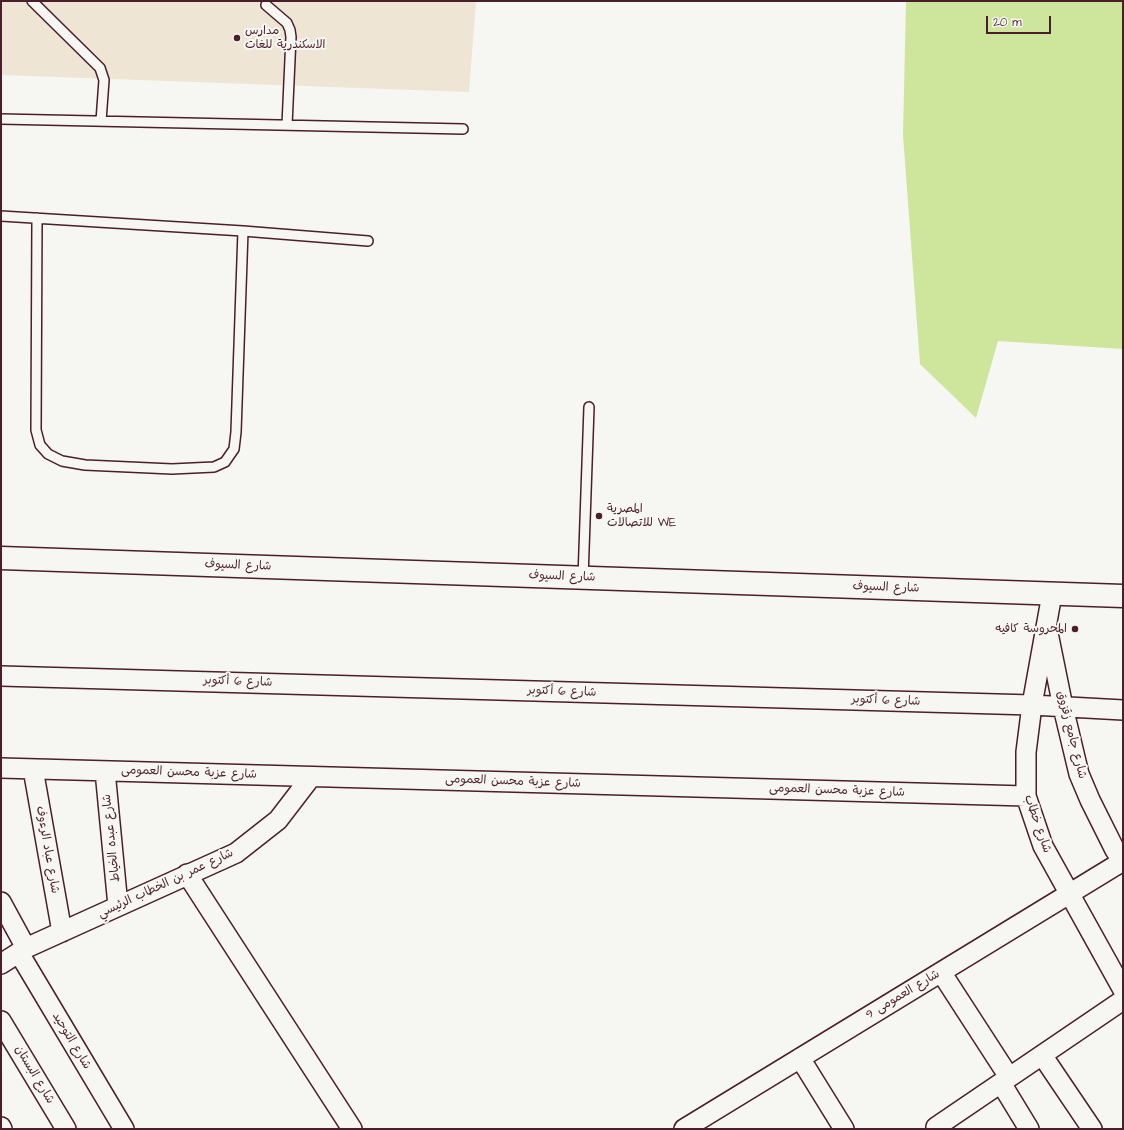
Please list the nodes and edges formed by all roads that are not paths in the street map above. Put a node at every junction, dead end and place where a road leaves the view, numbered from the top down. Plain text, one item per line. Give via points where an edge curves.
1 (32, 1) edge
2 (266, 5) dead end
3 (1, 119) edge
4 (101, 121) junction
5 (287, 125) junction
6 (463, 129) dead end
7 (1, 216) edge
8 (37, 218) junction
9 (243, 231) junction
10 (368, 242) dead end
11 (589, 407) dead end
12 (1, 558) edge
13 (583, 578) junction
14 (1052, 594) junction
15 (1123, 596) edge
16 (1046, 624) junction
17 (1, 676) edge
18 (1032, 705) junction
19 (1063, 707) junction
20 (1123, 710) edge
21 (1, 768) edge
22 (33, 769) junction
23 (105, 771) junction
24 (311, 777) junction
25 (1026, 796) junction
26 (1121, 855) edge
27 (187, 874) junction
28 (1069, 894) junction
29 (1, 902) edge
30 (118, 906) junction
31 (62, 932) junction
32 (23, 950) junction
33 (1, 964) edge
34 (941, 972) junction
35 (1123, 990) edge
36 (1123, 1000) edge
37 (1, 1021) edge
38 (1042, 1055) junction
39 (800, 1058) junction
40 (1005, 1080) junction
41 (936, 1127) dead end
42 (66, 1129) edge
43 (124, 1129) edge
44 (352, 1129) edge
45 (684, 1129) edge
46 (844, 1129) edge
47 (1029, 1129) edge
48 (1092, 1129) edge

1 - 4 lane via 100,68 104,80
2 - 5 lane via 287,23 290,30
3 - 4 lane
4 - 5 lane
5 - 6 lane
7 - 8 lane
8 - 9 lane
8 - 9 lane via 36,430 40,445 48,454 62,461 85,465 172,469 214,467 225,462 234,449
9 - 10 lane
11 - 13 lane
12 - 13 main road, شارع السيوف
13 - 14 main road, شارع السيوف
14 - 15 main road, شارع السيوف
14 - 16 street, شارع خطاب
16 - 18 street, شارع خطاب
16 - 19 street, شارع جامع زقزوق
17 - 18 street, شارع 6 أكتوبر
18 - 19 street, شارع 6 أكتوبر
18 - 25 street, شارع خطاب via 1026,752
19 - 20 street, شارع 6 أكتوبر
19 - 26 street, شارع جامع زقزوق via 1079,774 1090,800
21 - 22 street, شارع عزبة محسن العمومى
22 - 23 street, شارع عزبة محسن العمومى
22 - 31 street, شارع عباد الرءوف
23 - 24 street, شارع عزبة محسن العمومى
23 - 30 street, شارع عبده الخياط
24 - 25 street, شارع عزبة محسن العمومى
24 - 27 street, شارع عمر بن الخطاب الرئيسي via 278,820 236,853
25 - 28 street, شارع خطاب via 1042,846
26 - 28 street, شارع العمومى 9
27 - 30 street, شارع عمر بن الخطاب الرئيسي
27 - 44 street
28 - 34 street, شارع العمومى 9
28 - 35 street, شارع خطاب
29 - 32 street, شارع التوحيد
30 - 31 street, شارع عمر بن الخطاب الرئيسي
31 - 32 street, شارع عمر بن الخطاب الرئيسي
32 - 33 street, شارع عمر بن الخطاب الرئيسي
32 - 43 street, شارع التوحيد
34 - 39 street, شارع العمومى 9
34 - 40 street
36 - 38 street
37 - 42 street, شارع البستان
38 - 40 street
38 - 48 street
39 - 45 street, شارع العمومى 9
39 - 46 street
40 - 41 street
40 - 47 street

